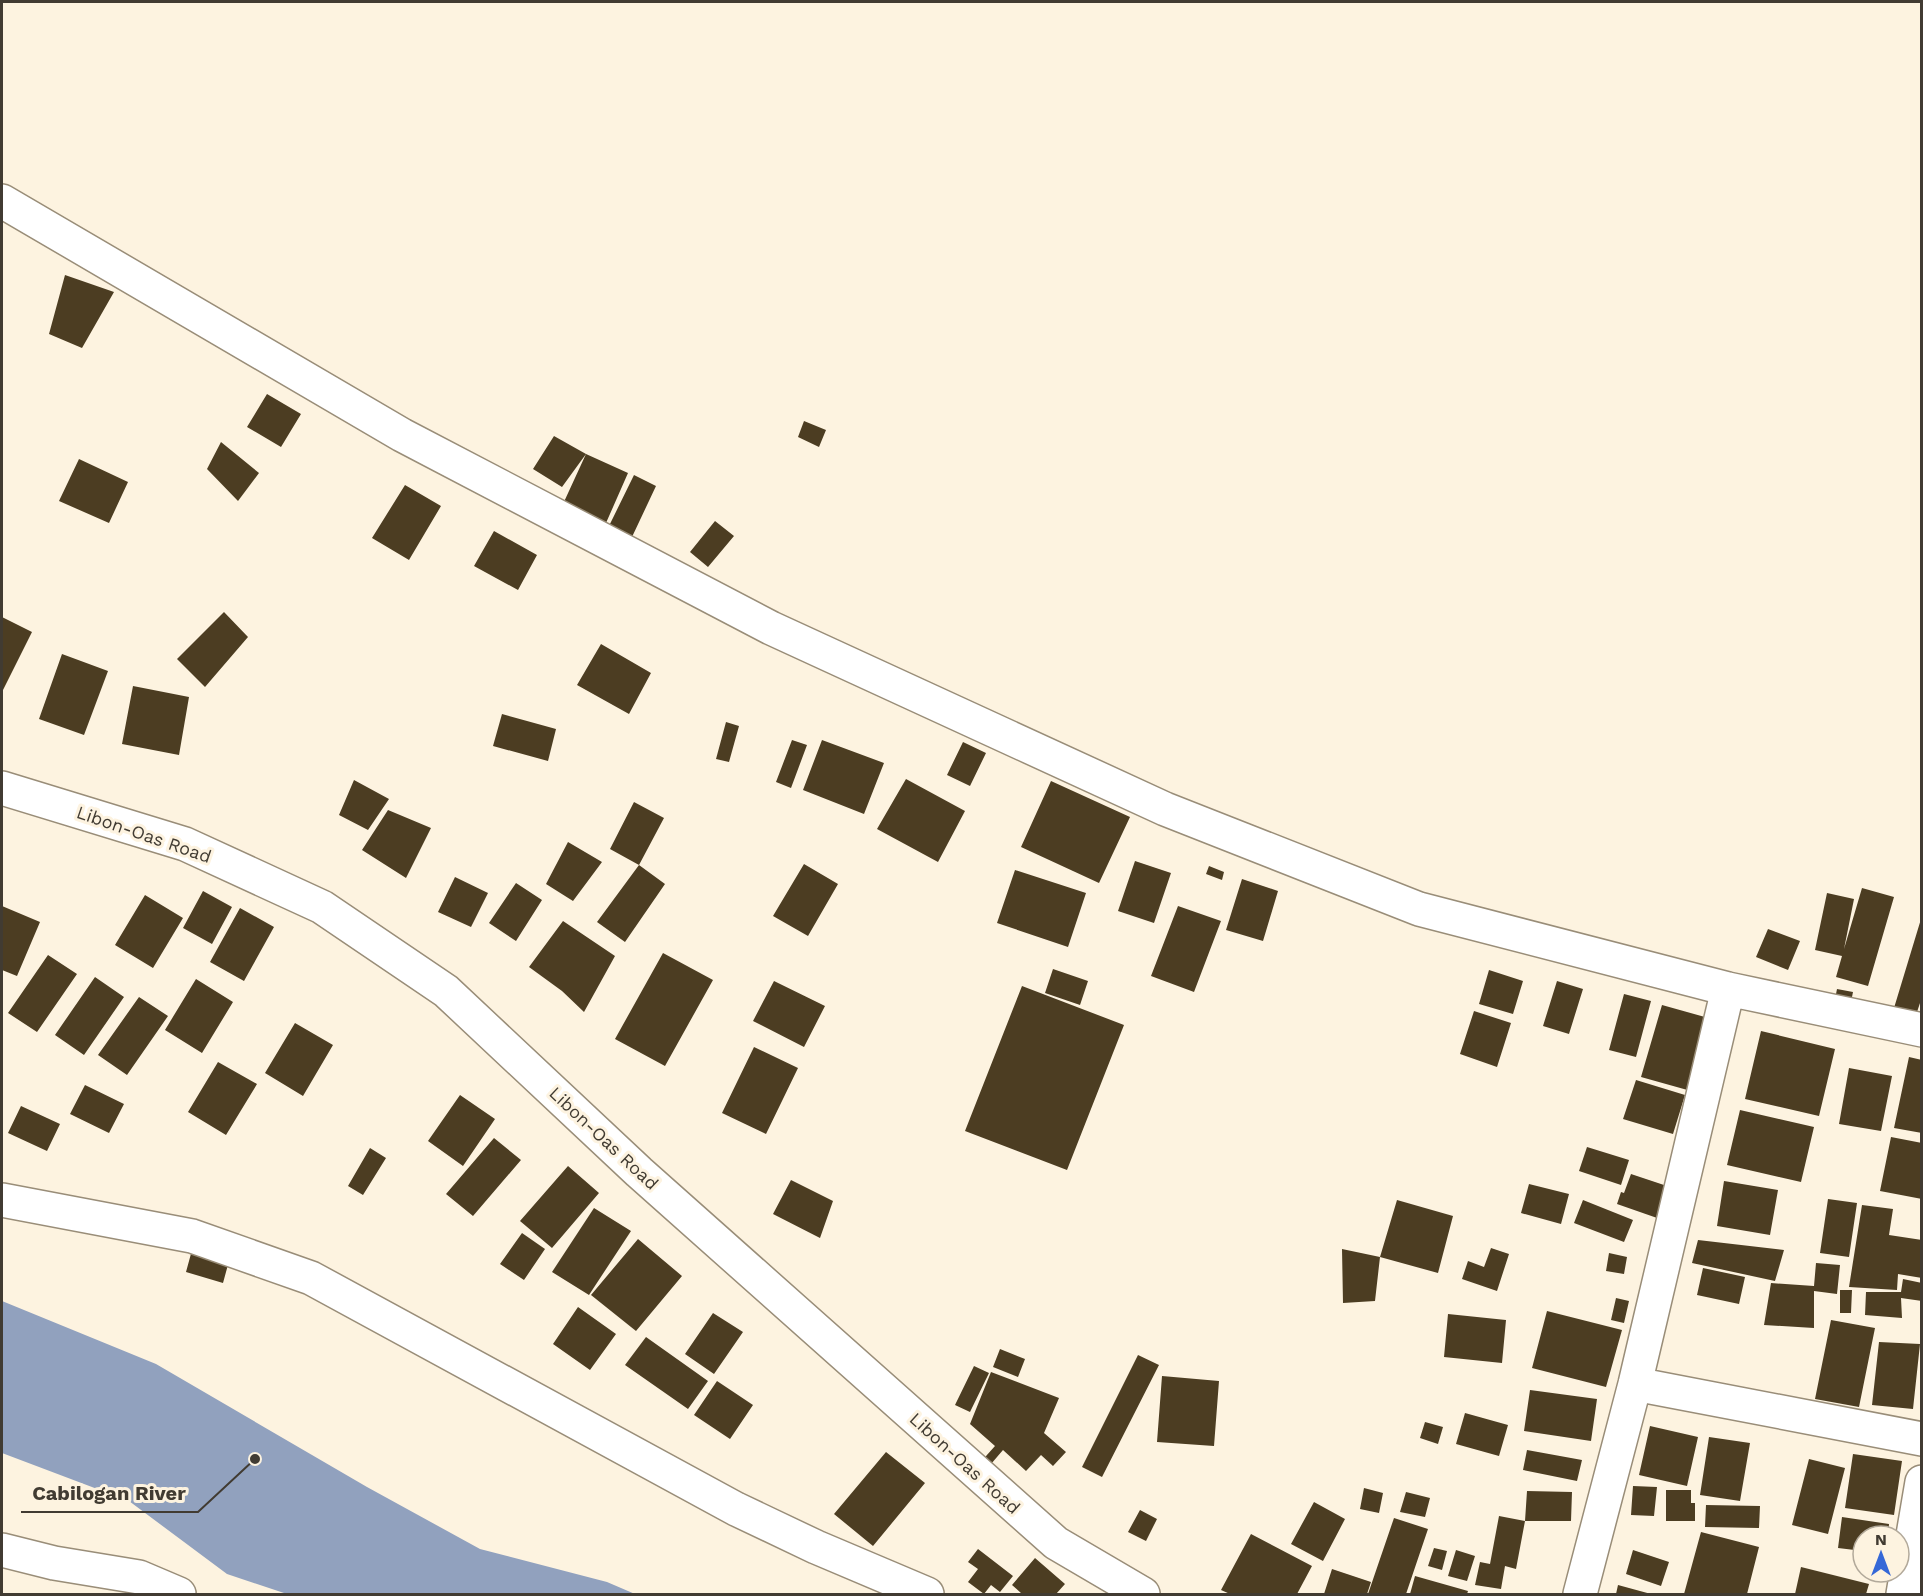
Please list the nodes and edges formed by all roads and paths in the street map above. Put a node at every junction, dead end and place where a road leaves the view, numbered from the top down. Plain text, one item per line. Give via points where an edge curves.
1 (2, 201) edge
2 (2, 788) edge
3 (1728, 989) junction
4 (1922, 1030) edge
5 (2, 1200) edge
6 (1635, 1384) junction
7 (1922, 1439) edge
8 (1922, 1482) edge
9 (2, 1550) edge
10 (179, 1594) edge
11 (927, 1594) edge
12 (1143, 1594) edge
13 (1580, 1594) edge
14 (1903, 1594) edge

1 - 3 street via 402,435 771,628 1155,804 1419,909
2 - 12 street, Libon-Oas Road via 195,849 322,907 446,991 639,1172 1056,1543
3 - 4 street
3 - 6 street
5 - 11 street via 192,1236 311,1278 736,1509
6 - 7 street
6 - 13 street
8 - 14 street
9 - 10 street via 139,1577

